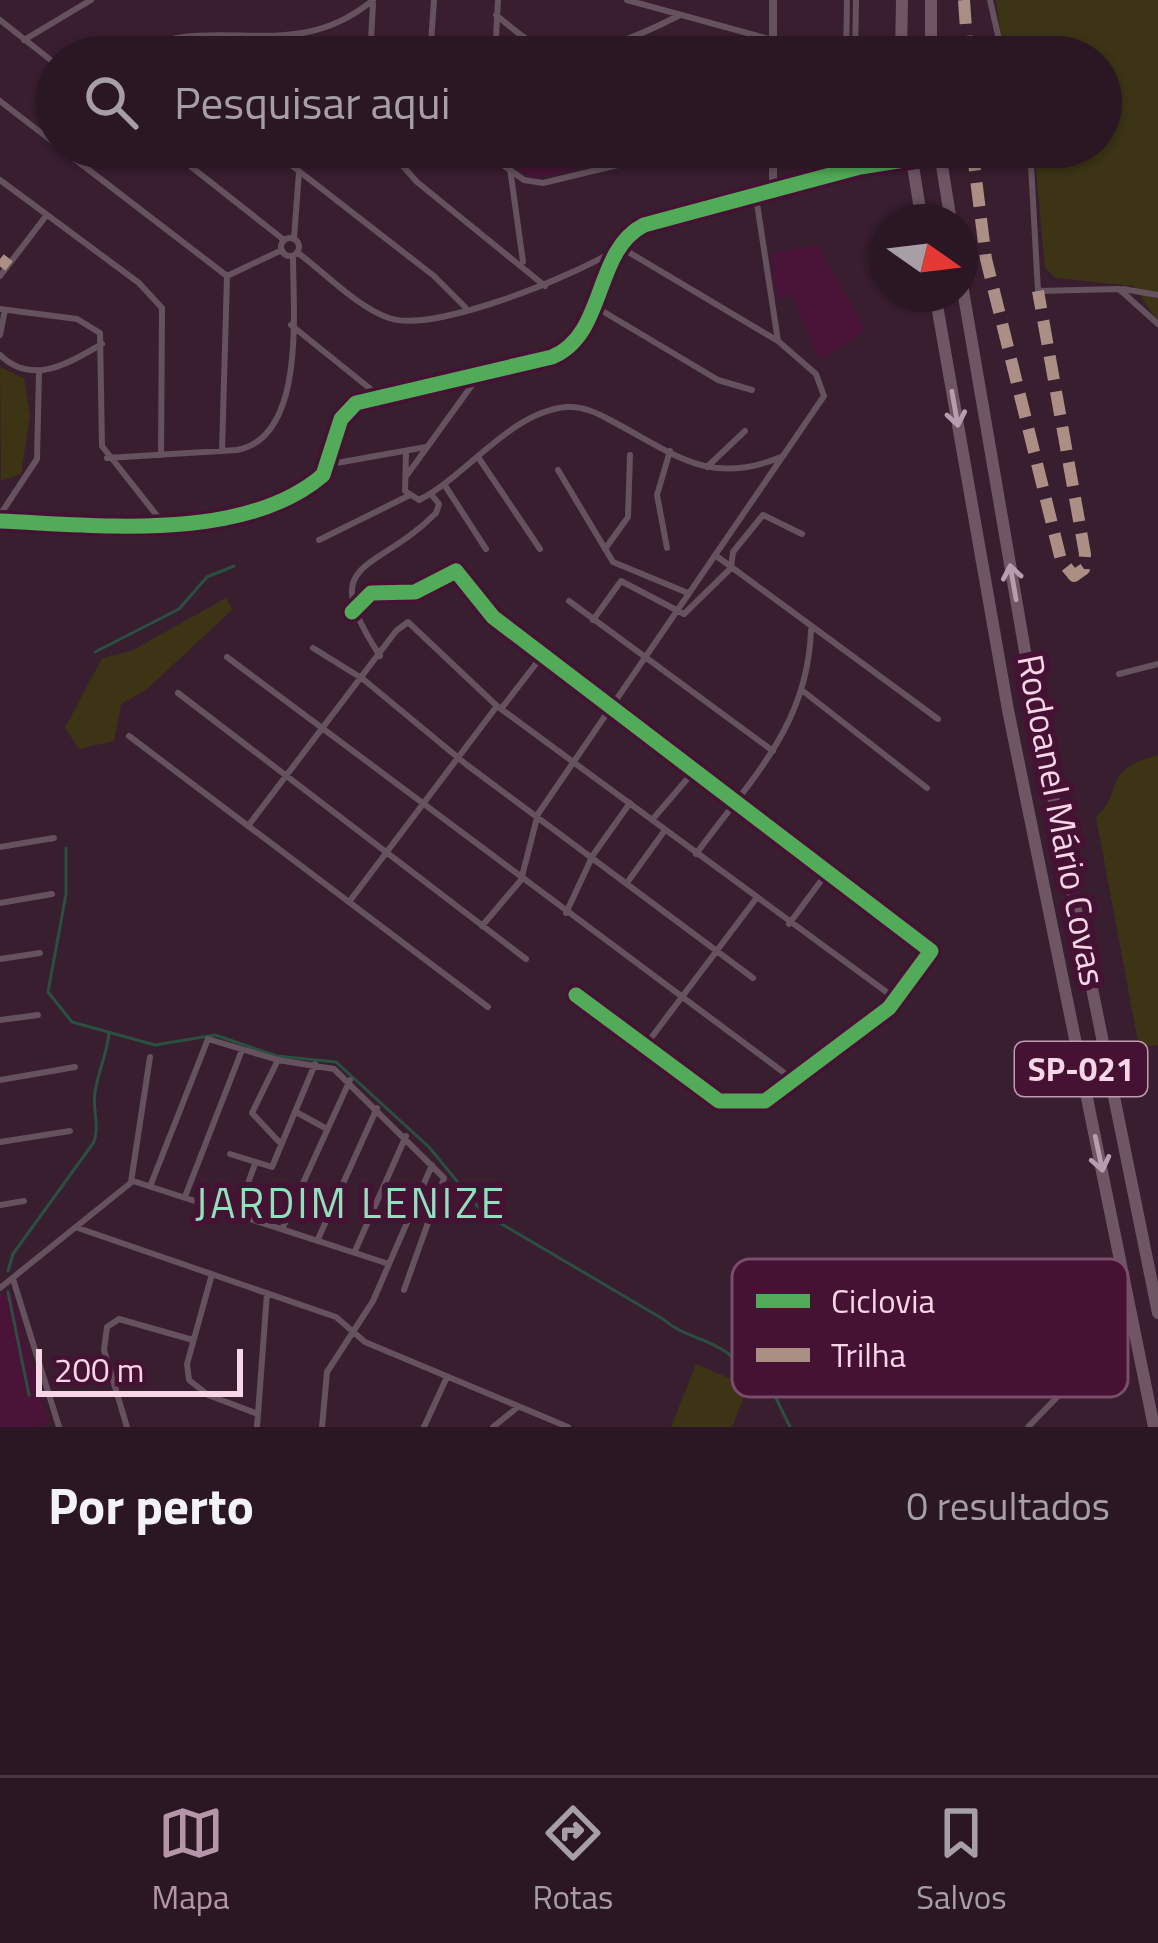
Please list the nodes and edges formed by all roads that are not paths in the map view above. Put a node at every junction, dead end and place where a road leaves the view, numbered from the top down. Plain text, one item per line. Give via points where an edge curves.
1 (91, 0) edge
2 (374, 0) edge
3 (434, 0) edge
4 (498, 0) edge
5 (627, 0) edge
6 (773, 0) edge
7 (847, 0) edge
8 (856, 0) edge
9 (902, 0) edge
10 (931, 0) edge
11 (990, 0) edge
12 (496, 15) junction
13 (678, 16) junction
14 (0, 20) edge
15 (171, 36) edge
16 (371, 36) edge
17 (431, 36) edge
18 (496, 36) edge
19 (526, 36) edge
20 (630, 36) edge
21 (757, 36) edge
22 (773, 36) edge
23 (850, 36) edge
24 (853, 36) edge
25 (902, 36) edge
26 (932, 36) edge
27 (998, 36) edge
28 (24, 40) junction
29 (36, 49) edge
30 (0, 101) edge
31 (36, 129) edge
32 (87, 168) edge
33 (193, 168) edge
34 (294, 168) edge
35 (405, 168) edge
36 (506, 168) edge
37 (510, 168) edge
38 (610, 168) edge
39 (773, 168) edge
40 (857, 168) edge
41 (913, 168) edge
42 (942, 168) edge
43 (1031, 168) edge
44 (510, 171) junction
45 (299, 172) junction
46 (0, 180) edge
47 (773, 193) junction
48 (757, 197) junction
49 (919, 204) edge
50 (948, 204) edge
51 (46, 216) junction
52 (294, 238) junction
53 (284, 240) junction
54 (620, 247) junction
55 (281, 250) junction
56 (295, 254) junction
57 (524, 264) junction
58 (227, 276) junction
59 (0, 277) edge
60 (547, 287) junction
61 (1119, 289) junction
62 (1158, 295) edge
63 (594, 306) junction
64 (466, 308) junction
65 (3, 310) edge
66 (938, 312) edge
67 (967, 312) edge
68 (1158, 324) edge
69 (291, 325) junction
70 (0, 335) edge
71 (778, 341) junction
72 (102, 344) junction
73 (0, 356) edge
74 (39, 371) junction
75 (482, 371) junction
76 (752, 390) dead end
77 (378, 395) junction
78 (745, 431) dead end
79 (429, 446) junction
80 (222, 451) junction
81 (670, 451) junction
82 (406, 454) junction
83 (161, 455) junction
84 (630, 455) dead end
85 (784, 456) junction
86 (478, 457) junction
87 (107, 458) junction
88 (331, 464) junction
89 (707, 467) junction
90 (558, 470) dead end
91 (406, 478) junction
92 (444, 484) junction
93 (431, 494) junction
94 (409, 496) junction
95 (0, 518) edge
96 (163, 522) junction
97 (802, 534) dead end
98 (319, 540) dead end
99 (486, 548) dead end
100 (667, 548) dead end
101 (540, 549) dead end
102 (605, 549) junction
103 (715, 555) junction
104 (731, 568) junction
105 (688, 593) junction
106 (568, 601) dead end
107 (352, 612) junction
108 (676, 613) junction
109 (593, 620) junction
110 (811, 630) junction
111 (313, 648) dead end
112 (380, 656) junction
113 (542, 656) junction
114 (226, 657) dead end
115 (648, 658) junction
116 (1158, 664) edge
117 (1119, 674) dead end
118 (363, 679) junction
119 (803, 692) junction
120 (178, 693) dead end
121 (499, 708) junction
122 (610, 709) junction
123 (938, 719) dead end
124 (322, 730) junction
125 (128, 736) dead end
126 (773, 752) junction
127 (458, 757) junction
128 (573, 759) junction
129 (694, 771) junction
130 (285, 778) junction
131 (927, 788) dead end
132 (735, 801) junction
133 (630, 803) junction
134 (421, 806) junction
135 (538, 814) junction
136 (652, 820) junction
137 (248, 826) junction
138 (665, 830) junction
139 (54, 838) dead end
140 (0, 847) edge
141 (384, 854) junction
142 (696, 854) junction
143 (593, 855) junction
144 (829, 870) junction
145 (521, 880) junction
146 (629, 883) junction
147 (52, 894) dead end
148 (754, 900) junction
149 (349, 902) junction
150 (0, 903) edge
151 (566, 913) junction
152 (790, 924) junction
153 (482, 926) junction
154 (717, 950) junction
155 (40, 952) dead end
156 (0, 959) edge
157 (526, 959) dead end
158 (753, 978) dead end
159 (576, 995) dead end
160 (682, 998) junction
161 (896, 999) junction
162 (488, 1007) dead end
163 (38, 1015) dead end
164 (0, 1021) edge
165 (645, 1047) junction
166 (242, 1050) junction
167 (150, 1058) dead end
168 (278, 1060) junction
169 (315, 1064) junction
170 (75, 1067) dead end
171 (0, 1080) edge
172 (350, 1080) junction
173 (795, 1081) junction
174 (377, 1108) junction
175 (296, 1112) junction
176 (327, 1129) junction
177 (70, 1131) dead end
178 (406, 1136) junction
179 (0, 1142) edge
180 (281, 1144) junction
181 (230, 1154) dead end
182 (256, 1164) junction
183 (432, 1165) junction
184 (131, 1181) junction
185 (151, 1184) junction
186 (186, 1194) junction
187 (24, 1201) dead end
188 (0, 1205) edge
189 (238, 1211) junction
190 (283, 1227) junction
191 (78, 1228) junction
192 (318, 1239) junction
193 (356, 1251) junction
194 (1120, 1259) edge
195 (389, 1264) junction
196 (212, 1274) junction
197 (14, 1279) junction
198 (0, 1288) edge
199 (404, 1290) dead end
200 (267, 1293) junction
201 (1128, 1299) edge
202 (1158, 1313) edge
203 (353, 1333) junction
204 (193, 1340) junction
205 (447, 1377) junction
206 (1057, 1397) edge
207 (519, 1407) junction
208 (258, 1414) junction
209 (58, 1427) edge
210 (127, 1427) edge
211 (257, 1427) edge
212 (322, 1427) edge
213 (424, 1427) edge
214 (493, 1427) edge
215 (568, 1427) edge
216 (1028, 1427) edge
217 (1154, 1427) edge

1 - 28 street
2 - 15 street via 310,35
2 - 16 street
3 - 17 street
4 - 12 street
5 - 13 street
6 - 22 street
7 - 23 street
8 - 24 street
9 - 25 highway
10 - 26 highway
11 - 27 street
12 - 18 street
12 - 19 street
13 - 20 street
13 - 21 street
14 - 28 street
28 - 29 street
30 - 31 street
32 - 58 street
33 - 53 street
34 - 45 street
35 - 57 street
36 - 44 street
37 - 44 street
38 - 44 street via 555,182
39 - 47 street
40 - 47 street
41 - 49 highway
42 - 50 highway
43 - 61 street via 1038,291
44 - 57 street
45 - 52 street
45 - 64 street
46 - 51 street
47 - 48 street
48 - 54 street via 644,225
48 - 71 street
51 - 59 street
51 - 83 street via 161,308
52 - 53 street
52 - 56 street
53 - 55 street
54 - 60 street
54 - 63 street
54 - 71 street
55 - 56 street
55 - 58 street
56 - 64 street via 388,318
56 - 69 street
57 - 60 street
58 - 80 street
60 - 64 street
61 - 62 street
61 - 68 street
63 - 75 street via 562,352
63 - 76 street via 729,386
65 - 70 street
65 - 72 street via 76,319 95,327
66 -> 194 highway, Rodoanel Mário Covas / SP-021 via 1008,710
202 -> 67 highway, Rodoanel Mário Covas / SP-021 via 1033,698
69 - 77 street
69 - 80 street via 284,411 264,439
71 - 85 street via 824,387 819,408
72 - 74 street
72 - 87 street via 99,429
73 - 74 street
74 - 95 street via 37,459
75 - 77 street
75 - 79 street
77 - 88 street via 344,412
78 - 89 street
79 - 82 street
79 - 91 street
80 - 83 street
81 - 86 street via 570,406 524,424
81 - 89 street
81 - 100 street via 657,494
82 - 88 street
82 - 91 street
83 - 87 street
84 - 102 street via 628,517
85 - 89 street via 743,472
85 - 103 street
86 - 92 street
86 - 101 street
87 - 96 street
88 - 96 street via 264,510
90 - 102 street
91 - 94 street
92 - 93 street
92 - 99 street
93 - 94 street
93 - 107 street via 439,510 354,579
94 - 98 street
95 - 96 street
97 - 104 street via 763,515 733,552
102 - 105 street via 624,570
103 - 104 street
103 - 105 street
104 - 108 street via 697,606
104 - 110 street
105 - 108 street
106 - 109 street
107 - 112 street
107 - 113 street via 371,593 415,592 456,571 493,617
108 - 109 street via 621,581
108 - 115 street
109 - 115 street
110 - 119 street
110 - 123 street
111 - 118 street
112 - 118 street
112 - 121 street via 408,622
113 - 121 street
113 - 122 street
114 - 124 street
115 - 122 street
115 - 126 street
116 - 117 street
118 - 124 street
118 - 127 street
119 - 126 street
119 - 131 street
120 - 130 street
121 - 127 street
121 - 128 street
122 - 128 street
122 - 129 street
124 - 130 street
124 - 134 street
125 - 137 street
126 - 132 street
127 - 134 street
127 - 135 street
128 - 133 street
128 - 135 street
129 - 132 street
129 - 136 street
130 - 137 street
130 - 141 street
132 - 142 street
132 - 144 street
133 - 136 street
133 - 143 street
134 - 141 street
134 - 145 street
135 - 143 street
135 - 145 street
136 - 138 street
137 - 149 street
138 - 142 street
138 - 146 street
139 - 140 street
141 - 149 street
141 - 153 street
142 - 148 street
143 - 146 street
143 - 151 street
144 - 152 street
144 - 161 street via 932,951
145 - 151 street
145 - 153 street
146 - 154 street
147 - 150 street
148 - 152 street
148 - 154 street
149 - 162 street
151 - 160 street
152 - 161 street
153 - 157 street
154 - 158 street
154 - 160 street
155 - 156 street
159 - 165 street
160 - 165 street
160 - 173 street
161 - 173 street
163 - 164 street
165 - 173 street via 718,1101 765,1101
166 - 168 street
166 - 185 street via 212,1038 204,1044
166 - 186 street
167 - 184 street
168 - 169 street
168 - 180 street via 252,1113
169 - 172 street
169 - 175 street
170 - 171 street
172 - 174 street
172 - 176 street
174 - 178 street
174 - 192 street
175 - 176 street
175 - 180 street
176 - 190 street
177 - 179 street
178 - 183 street
178 - 193 street
180 - 182 street via 272,1166
181 - 182 street
182 - 189 street
183 - 195 street
183 - 199 street via 444,1181
184 - 185 street
184 - 191 street
185 - 186 street
186 - 189 street
187 - 188 street
189 - 190 street
190 - 192 street
191 - 196 street
191 - 197 street
192 - 193 street
193 - 195 street
195 - 203 street
196 - 200 street
196 - 204 street
197 - 198 street
197 - 209 street
200 - 203 street via 336,1317
200 - 208 street
201 -> 217 highway, Rodoanel Mário Covas / SP-021
203 - 205 street
203 - 212 street via 326,1372
204 - 208 street via 193,1386
204 - 210 street via 119,1319 107,1327 104,1350
205 - 207 street
205 - 213 street
206 - 216 street
207 - 214 street
207 - 215 street
208 - 211 street

